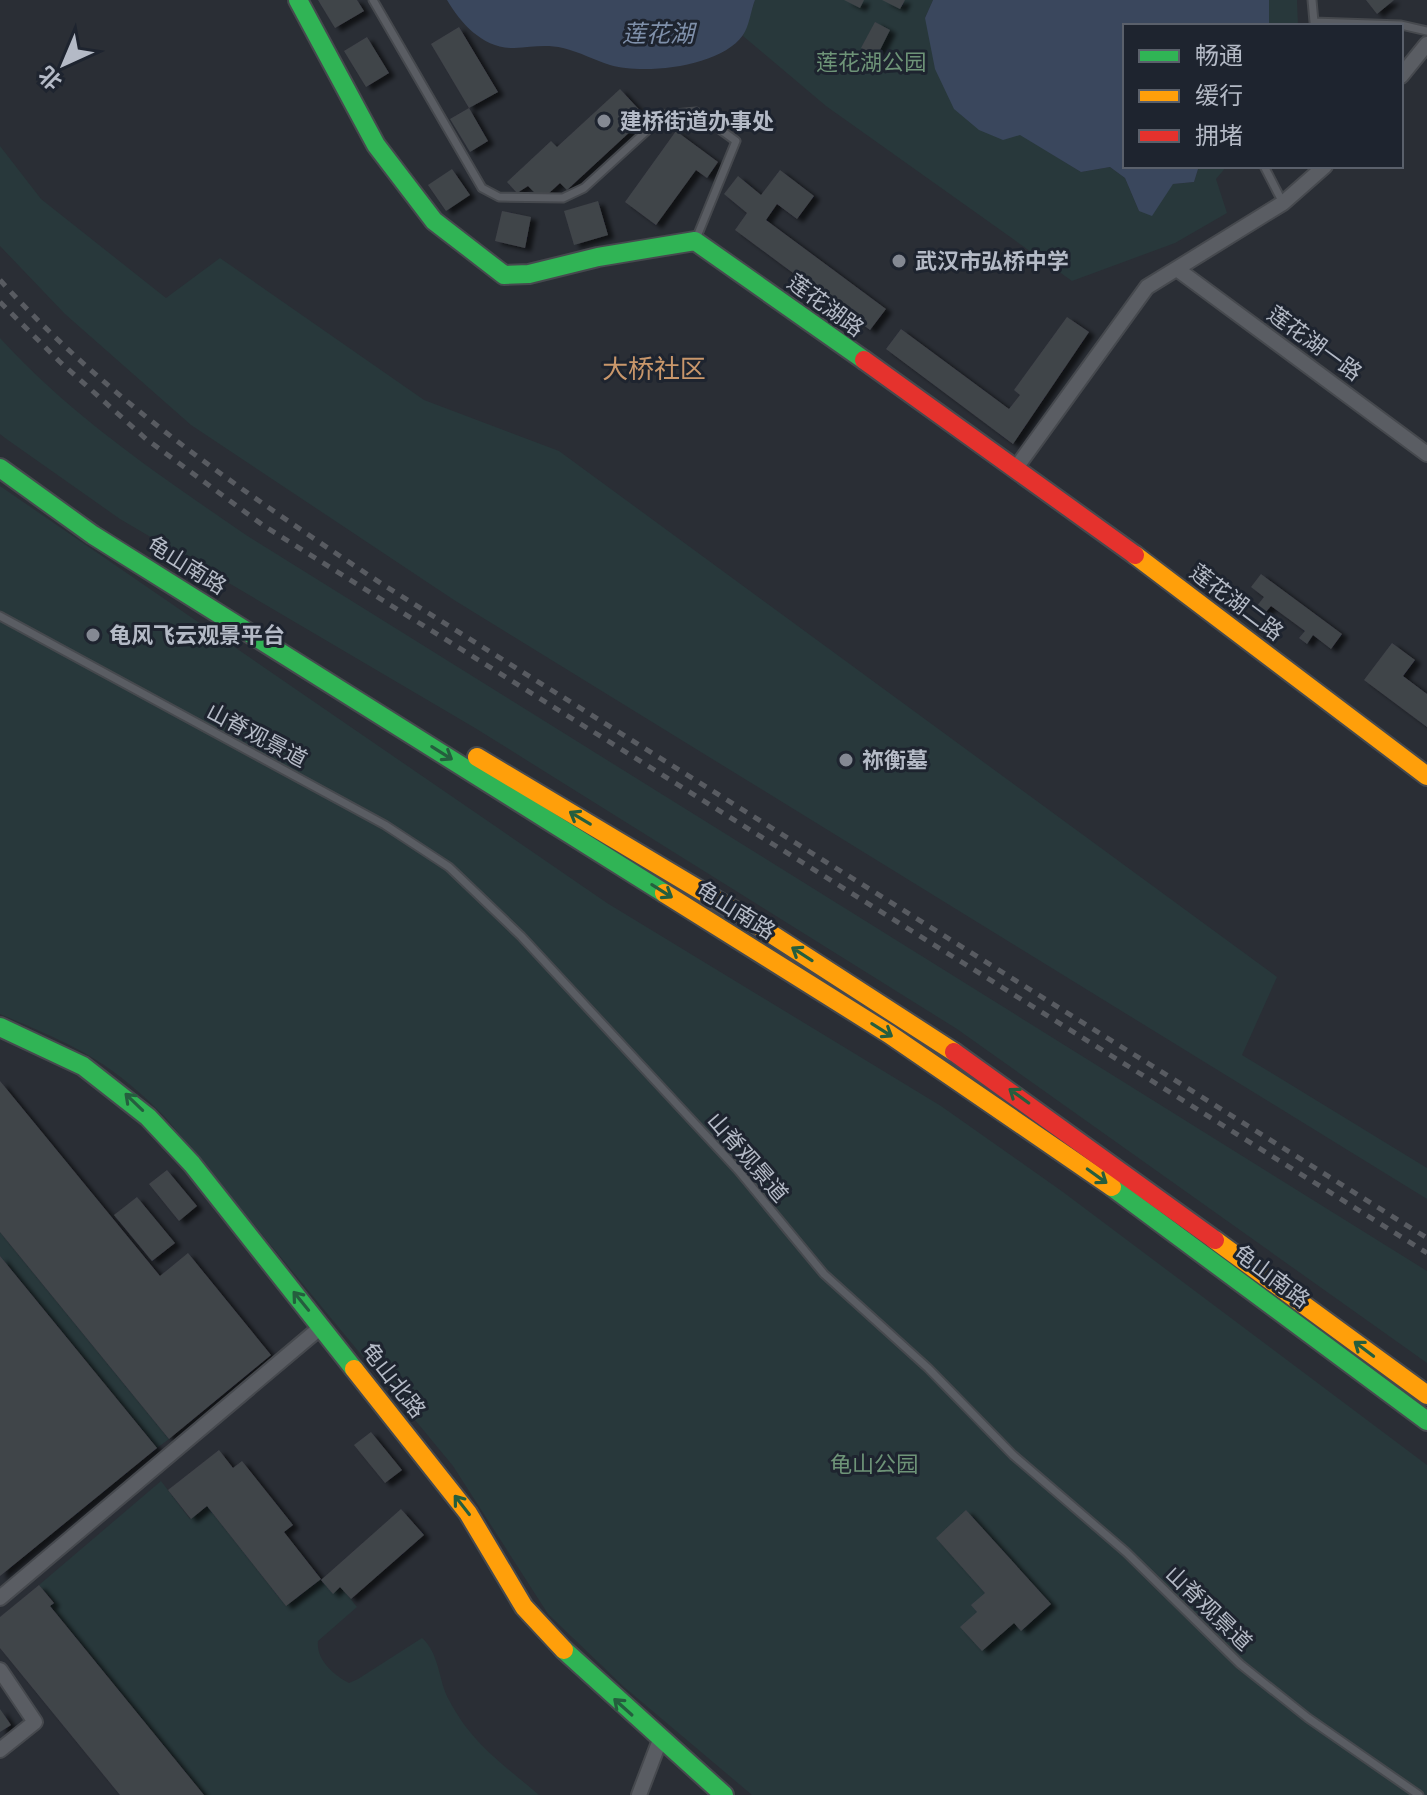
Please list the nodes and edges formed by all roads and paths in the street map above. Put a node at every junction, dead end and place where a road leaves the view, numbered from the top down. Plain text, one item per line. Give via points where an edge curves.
1 (298, 0) edge
2 (373, 0) edge
3 (1312, 0) edge
4 (1314, 24) edge
5 (1403, 25) edge
6 (1427, 31) edge
7 (1427, 44) edge
8 (1403, 74) edge
9 (1265, 168) edge
10 (1323, 168) edge
11 (1283, 203) junction
12 (695, 241) junction
13 (1177, 269) junction
14 (0, 453) edge
15 (1427, 454) edge
16 (0, 468) edge
17 (1016, 468) junction
18 (0, 616) edge
19 (1427, 776) edge
20 (0, 1027) edge
21 (321, 1327) junction
22 (1427, 1395) edge
23 (1427, 1421) edge
24 (0, 1598) edge
25 (0, 1670) edge
26 (660, 1740) junction
27 (0, 1750) edge
28 (639, 1795) edge
29 (724, 1795) edge
30 (1419, 1795) edge

1 - 12 main road via 384,156 434,221 504,275
2 - 12 lane via 482,188 499,197 563,198 584,188 664,115 696,112 736,141
3 - 4 lane
5 - 6 lane
7 - 8 street
9 - 11 lane
10 - 11 street
11 - 13 street
12 - 17 main road, 莲花湖路
13 - 15 street, 莲花湖一路
13 - 17 street via 1147,287
22 -> 14 main road, 龟山南路 via 1003,1084 745,917 124,542
16 -> 23 main road, 龟山南路 via 93,535 1003,1110
17 - 19 main road, 莲花湖二路
18 - 30 lane, 山脊观景道 via 385,825 449,867 521,936 738,1170 824,1274 928,1368 1013,1455 1126,1552 1240,1664
21 -> 20 main road, 龟山北路 via 192,1164 121,1090 75,1060
21 - 24 street
26 -> 21 main road, 龟山北路 via 544,1632 468,1513
25 - 27 street via 35,1722
26 - 28 street
26 - 29 main road, 龟山北路

